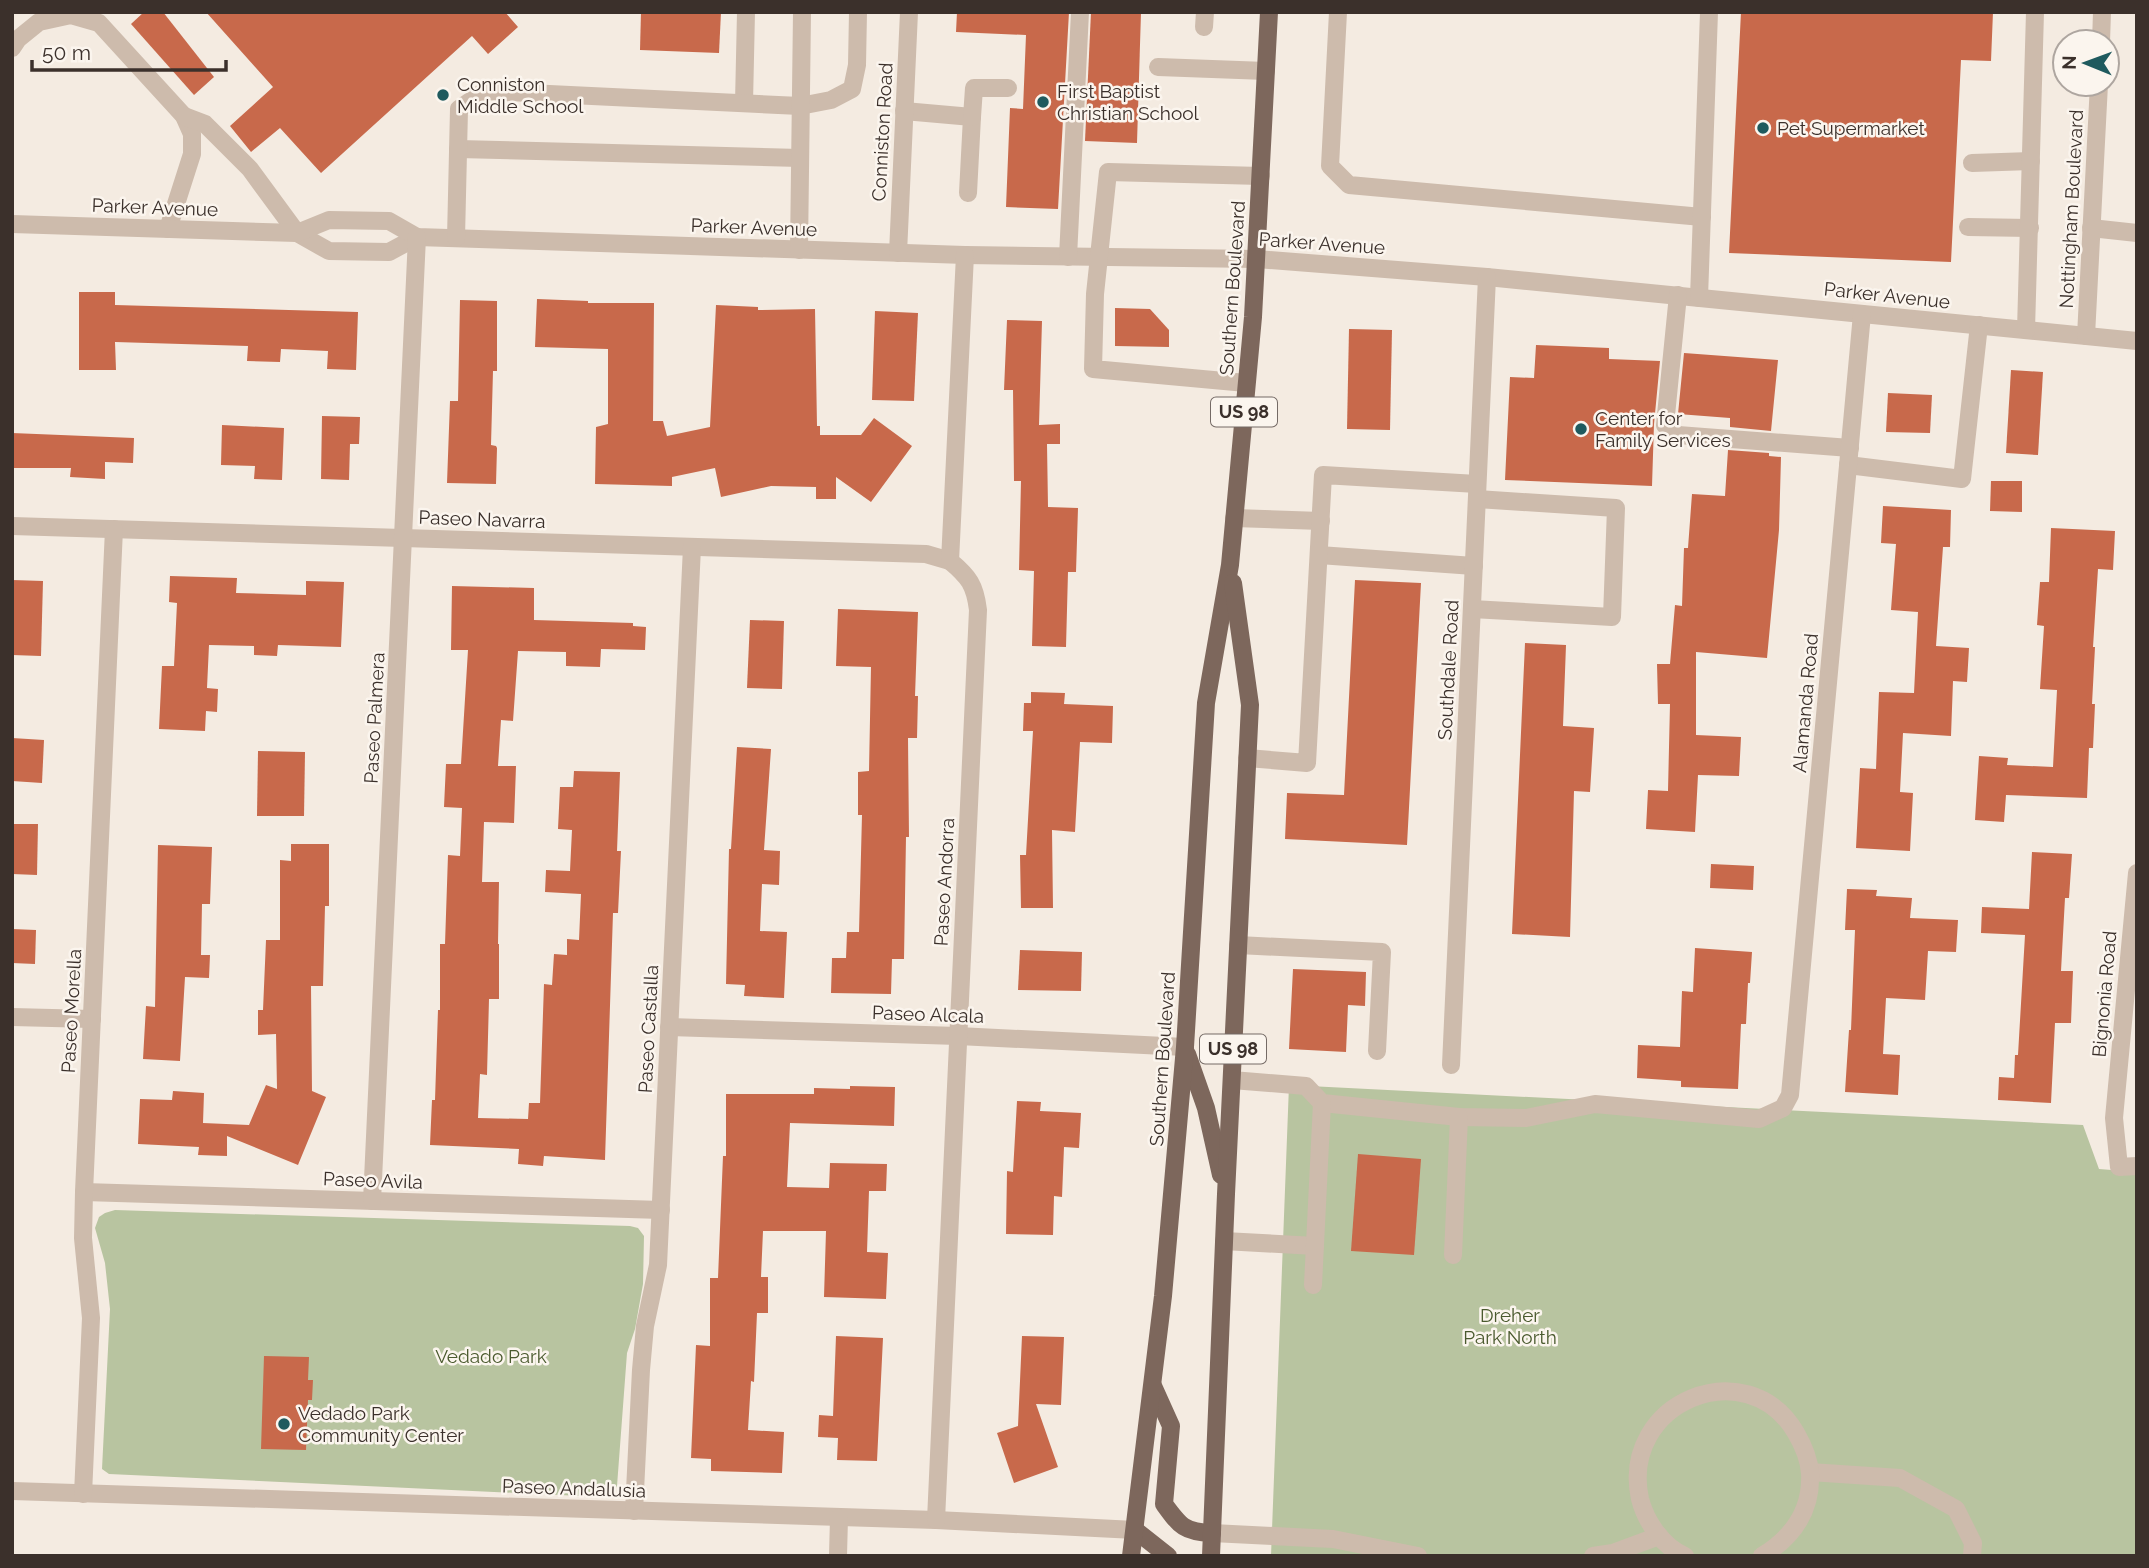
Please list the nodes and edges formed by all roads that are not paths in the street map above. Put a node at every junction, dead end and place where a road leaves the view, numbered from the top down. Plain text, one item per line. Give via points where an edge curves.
1 (746, 12) edge
2 (802, 12) edge
3 (858, 12) edge
4 (909, 12) edge
5 (1080, 12) edge
6 (1269, 12) edge
7 (1338, 12) edge
8 (1709, 12) edge
9 (2035, 12) edge
10 (12, 48) edge
11 (1158, 67) dead end
12 (1266, 71) junction
13 (1008, 89) dead end
14 (2098, 98) edge
15 (744, 103) junction
16 (800, 106) junction
17 (904, 111) junction
18 (184, 116) junction
19 (972, 117) junction
20 (458, 149) junction
21 (800, 158) junction
22 (2031, 161) junction
23 (1972, 163) dead end
24 (1261, 176) junction
25 (968, 192) dead end
26 (1702, 217) junction
27 (12, 224) edge
28 (1968, 227) dead end
29 (2029, 228) junction
30 (2091, 228) junction
31 (168, 229) junction
32 (297, 233) junction
33 (2137, 233) edge
34 (417, 237) junction
35 (456, 239) junction
36 (799, 250) junction
37 (898, 253) junction
38 (965, 255) junction
39 (1098, 256) junction
40 (1068, 257) junction
41 (1257, 259) junction
42 (1488, 276) junction
43 (1678, 295) junction
44 (1699, 298) junction
45 (1862, 314) junction
46 (1979, 325) junction
47 (2026, 330) junction
48 (2086, 336) junction
49 (2137, 341) edge
50 (1246, 383) junction
51 (1849, 456) junction
52 (1477, 491) junction
53 (1234, 518) junction
54 (1321, 522) junction
55 (12, 526) edge
56 (114, 529) junction
57 (403, 538) junction
58 (692, 547) junction
59 (1319, 555) junction
60 (950, 561) junction
61 (1230, 565) junction
62 (1474, 566) junction
63 (1472, 609) junction
64 (1247, 758) junction
65 (2137, 873) edge
66 (1238, 945) junction
67 (12, 1017) edge
68 (92, 1019) junction
69 (669, 1027) junction
70 (958, 1036) junction
71 (1185, 1047) junction
72 (1377, 1051) dead end
73 (1451, 1065) dead end
74 (1232, 1080) junction
75 (1322, 1103) junction
76 (1459, 1117) junction
77 (2137, 1166) edge
78 (84, 1192) junction
79 (1226, 1194) junction
80 (372, 1201) junction
81 (661, 1210) junction
82 (1224, 1241) junction
83 (1315, 1246) junction
84 (1453, 1255) dead end
85 (1313, 1285) dead end
86 (1153, 1386) junction
87 (1810, 1472) junction
88 (12, 1491) edge
89 (83, 1494) junction
90 (634, 1511) junction
91 (839, 1518) junction
92 (936, 1520) junction
93 (1135, 1530) junction
94 (1212, 1533) junction
95 (1659, 1536) junction
96 (838, 1556) edge
97 (1131, 1556) edge
98 (1168, 1556) edge
99 (1211, 1556) edge
100 (1418, 1556) edge
101 (1594, 1556) edge
102 (1685, 1556) edge
103 (1762, 1556) edge
104 (1972, 1556) edge

1 - 15 street
2 - 16 street
3 - 16 street via 852,89 831,100
4 - 17 street, Conniston Road
5 - 40 street
6 - 12 main road, Southern Boulevard / US 98
7 - 26 street via 1330,166 1349,185
8 - 26 street
9 - 22 street
10 - 18 street via 38,22 71,15 99,23
11 - 12 street
12 - 24 main road, Southern Boulevard / US 98
13 - 19 street via 974,88
14 - 30 street, Nottingham Boulevard
15 - 16 street
15 - 20 street via 485,91 459,109
16 - 21 street
17 - 19 street
17 - 37 street, Conniston Road
18 - 31 street via 192,134 192,154
18 - 32 street via 205,124 250,169
19 - 25 street
20 - 21 street
20 - 35 street
21 - 36 street
22 - 23 street
22 - 29 street
24 - 39 street via 1108,172
24 - 41 main road, Southern Boulevard / US 98
26 - 44 street
27 - 31 street, Parker Avenue
28 - 29 street
29 - 47 street
30 - 33 street
30 - 48 street, Nottingham Boulevard
31 - 32 street, Parker Avenue
32 - 34 street, Parker Avenue via 329,220 389,221
32 - 34 street, Parker Avenue via 329,251 389,252
34 - 35 street, Parker Avenue
34 - 57 street, Paseo Palmera
35 - 36 street, Parker Avenue
36 - 37 street, Parker Avenue
37 - 38 street, Parker Avenue
38 - 40 street, Parker Avenue
38 - 60 street
39 - 40 street, Parker Avenue
39 - 41 street, Parker Avenue
39 - 50 street via 1093,369
41 - 42 street, Parker Avenue
41 - 50 main road, Southern Boulevard / US 98
42 - 43 street, Parker Avenue
42 - 52 street, Southdale Road
43 - 44 street, Parker Avenue
43 - 51 street via 1665,425 1678,435
44 - 45 street, Parker Avenue
45 - 46 street, Parker Avenue
45 - 51 street, Alamanda Road
46 - 47 street, Parker Avenue
46 - 51 street via 1962,479
47 - 48 street, Parker Avenue
48 - 49 street, Parker Avenue
50 - 53 main road, Southern Boulevard / US 98
51 - 76 street, Alamanda Road via 1790,1096 1783,1108 1759,1119 1595,1104 1526,1118
52 - 54 street via 1324,475
52 - 62 street, Southdale Road
52 - 63 street via 1616,508 1612,617
53 - 54 street
53 - 61 main road, Southern Boulevard / US 98
54 - 59 street
55 - 56 street, Paseo Navarra
56 - 57 street, Paseo Navarra
56 - 68 street, Paseo Morella
57 - 58 street, Paseo Navarra
57 - 80 street, Paseo Palmera
58 - 60 street, Paseo Navarra via 926,554
58 - 69 street, Paseo Castalla
59 - 62 street
59 - 64 street via 1307,763
60 - 70 street, Paseo Andorra via 968,576 978,610
61 - 64 main road, Southern Boulevard / US 98 via 1250,705
61 - 71 main road, Southern Boulevard / US 98 via 1206,703
62 - 63 street, Southdale Road
63 - 73 street, Southdale Road
64 - 66 main road, Southern Boulevard / US 98
65 - 77 street, Bignonia Road via 2114,1118 2119,1167
66 - 72 street via 1382,952
66 - 74 main road, Southern Boulevard / US 98
67 - 68 street
68 - 78 street, Paseo Morella
69 - 70 street, Paseo Alcala
69 - 81 street, Paseo Castalla
70 - 71 street, Paseo Alcala
70 - 92 street, Paseo Andorra
71 - 79 main road via 1206,1108
71 - 86 main road, Southern Boulevard / US 98
74 - 75 street via 1306,1086
74 - 79 main road, Southern Boulevard / US 98
75 - 76 street
75 - 83 street
76 - 84 street
78 - 80 street, Paseo Avila
78 - 89 street, Paseo Morella via 83,1238 91,1318
79 - 82 main road, Southern Boulevard / US 98
80 - 81 street, Paseo Avila
81 - 90 street, Paseo Castalla via 658,1265 640,1370
82 - 83 street
82 - 94 main road, Southern Boulevard / US 98
83 - 85 street
86 - 93 main road, Southern Boulevard / US 98
86 - 94 main road via 1171,1426 1164,1504 1180,1526
87 - 95 street via 1804,1446 1791,1423 1771,1405 1747,1394 1721,1391 1695,1396 1672,1408 1653,1427 1640,1453 1637,1483 1643,1511
87 - 103 street via 1808,1499 1797,1524 1780,1545
87 - 104 street via 1900,1478 1955,1509 1973,1543
88 - 89 street, Paseo Andalusia
89 - 90 street, Paseo Andalusia
90 - 91 street, Paseo Andalusia
91 - 92 street, Paseo Andalusia
91 - 96 street
92 - 93 street, Paseo Andalusia
93 - 97 main road, Southern Boulevard / US 98
93 - 98 main road
94 - 99 main road, Southern Boulevard / US 98
94 - 100 street via 1333,1539
95 - 101 street
95 - 102 street

